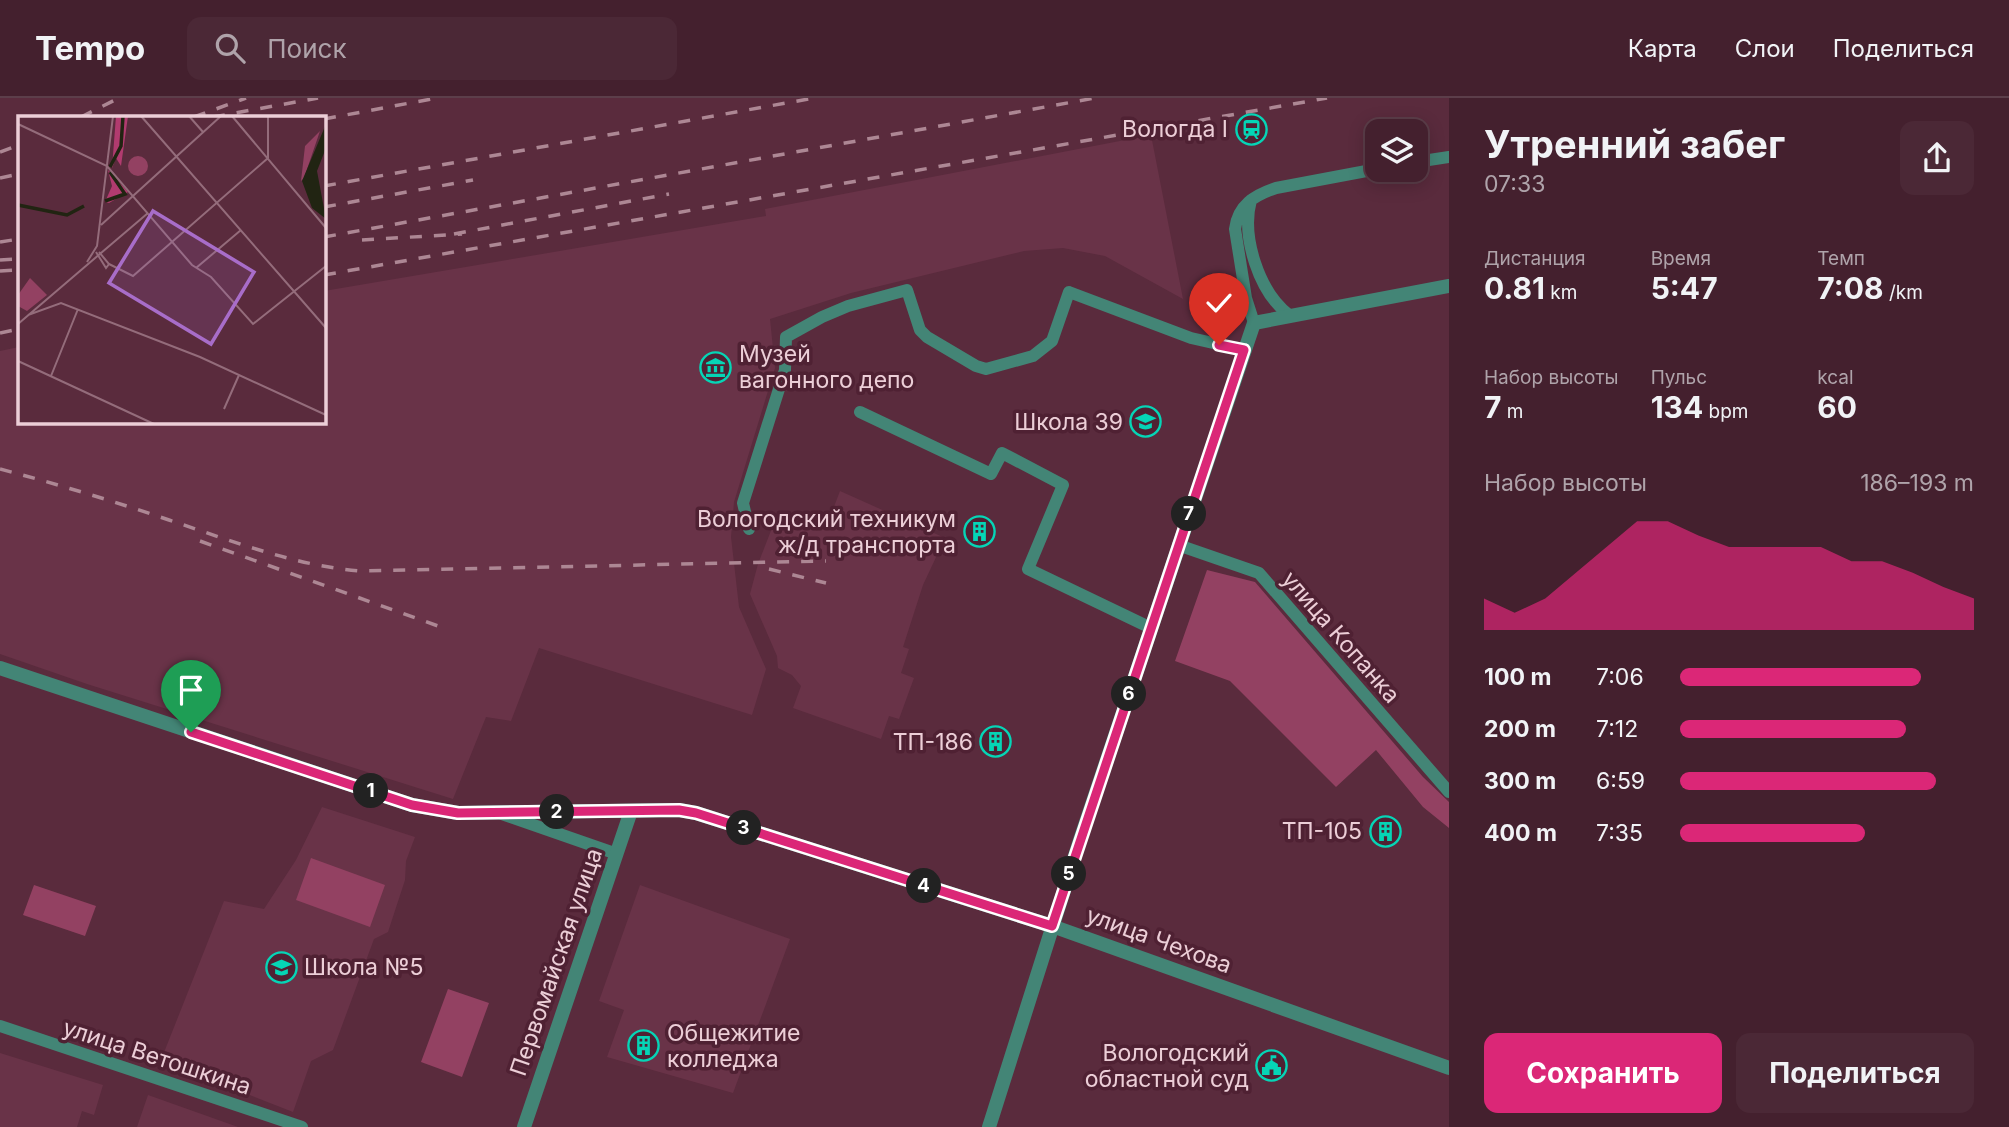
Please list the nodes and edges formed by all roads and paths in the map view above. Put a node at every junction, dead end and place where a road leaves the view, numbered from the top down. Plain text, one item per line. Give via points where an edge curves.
1 (1449, 157) edge
2 (1428, 160) edge
3 (1365, 171) edge
4 (1251, 199) junction
5 (1449, 286) edge
6 (1289, 315) junction
7 (1254, 323) junction
8 (1244, 350) junction
9 (860, 412) dead end
10 (749, 529) dead end
11 (1178, 545) junction
12 (1150, 628) junction
13 (0, 668) edge
14 (1449, 792) edge
15 (631, 811) junction
16 (502, 814) junction
17 (617, 854) junction
18 (1052, 926) junction
19 (0, 1026) edge
20 (1449, 1068) edge
21 (302, 1127) edge
22 (524, 1127) edge
23 (989, 1127) edge

1 - 2 street
3 - 4 street via 1276,188
4 - 6 street via 1250,235 1256,263 1271,298
4 - 7 street via 1240,212 1235,229
5 - 6 street
6 - 7 street
7 - 8 street
8 - 10 street via 1191,338 1069,292 1047,347 1033,356 986,369 927,337 915,320 907,290 848,306 786,337 785,370 743,503
8 - 11 street
9 - 12 street via 991,474 1002,453 1063,485 1028,569
11 - 12 street
11 - 14 street, улица Копанка via 1259,573
12 - 18 street
13 - 16 street, улица Чехова via 412,805
15 - 16 street, улица Чехова
15 - 17 street, Первомайская улица
15 - 18 street, улица Чехова via 696,813
16 - 17 street
17 - 22 street, Первомайская улица
18 - 20 street, улица Чехова
18 - 23 street
19 - 21 street, улица Ветошкина

